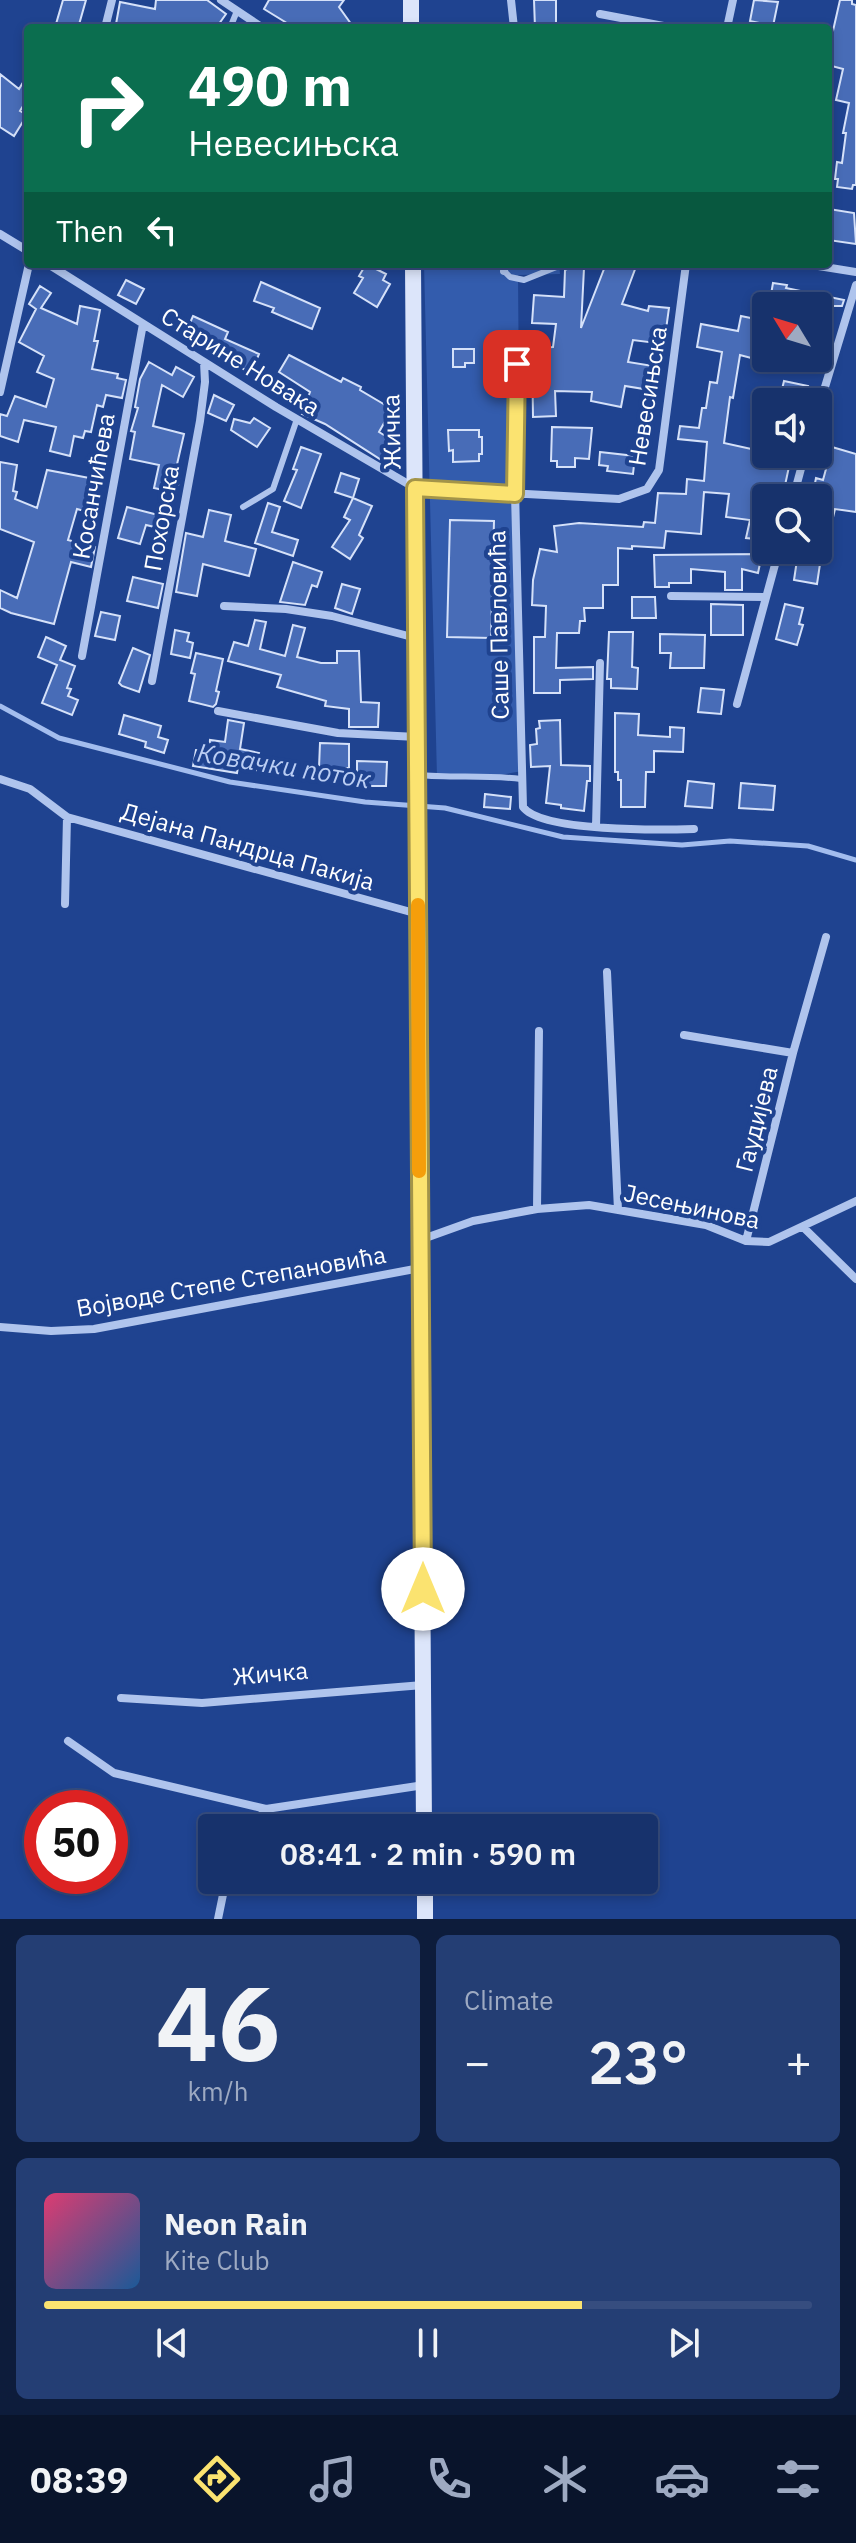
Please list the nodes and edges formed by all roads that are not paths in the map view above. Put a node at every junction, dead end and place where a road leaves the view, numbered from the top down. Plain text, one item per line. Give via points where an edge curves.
1 (112, 0) edge
2 (221, 0) edge
3 (411, 0) edge
4 (511, 0) edge
5 (733, 0) edge
6 (237, 11) junction
7 (600, 14) dead end
8 (106, 24) edge
9 (232, 24) edge
10 (257, 24) edge
11 (411, 24) edge
12 (514, 24) edge
13 (653, 24) edge
14 (728, 24) edge
15 (0, 234) edge
16 (24, 249) edge
17 (28, 268) edge
18 (54, 268) edge
19 (409, 268) edge
20 (506, 268) edge
21 (554, 268) edge
22 (685, 268) edge
23 (831, 268) edge
24 (856, 272) edge
25 (856, 285) edge
26 (143, 324) junction
27 (204, 362) junction
28 (517, 364) dead end
29 (825, 388) edge
30 (0, 392) edge
31 (297, 419) junction
32 (415, 488) junction
33 (515, 494) junction
34 (243, 507) dead end
35 (775, 564) edge
36 (671, 596) dead end
37 (766, 597) junction
38 (224, 606) dead end
39 (417, 638) junction
40 (82, 656) dead end
41 (600, 663) dead end
42 (152, 681) dead end
43 (737, 704) dead end
44 (218, 711) dead end
45 (417, 737) junction
46 (0, 779) edge
47 (521, 779) junction
48 (417, 780) junction
49 (67, 817) junction
50 (596, 827) junction
51 (694, 829) dead end
52 (65, 904) dead end
53 (418, 914) junction
54 (826, 937) dead end
55 (607, 972) dead end
56 (539, 1031) dead end
57 (684, 1035) dead end
58 (793, 1053) junction
59 (856, 1201) edge
60 (537, 1209) junction
61 (618, 1210) junction
62 (803, 1227) junction
63 (420, 1240) junction
64 (746, 1241) junction
65 (420, 1268) junction
66 (856, 1279) edge
67 (0, 1327) edge
68 (423, 1685) junction
69 (121, 1698) dead end
70 (68, 1741) dead end
71 (424, 1785) junction
72 (266, 1809) junction
73 (262, 1814) edge
74 (424, 1814) edge
75 (223, 1894) edge
76 (425, 1894) edge
77 (218, 1919) edge
78 (425, 1919) edge

1 - 8 street
2 - 6 street
3 - 11 main road
4 - 12 street
5 - 14 street
6 - 9 lane
6 - 10 street
7 - 13 street
15 - 16 street
17 - 30 street
18 - 26 street, Старине Новака
19 - 32 main road, Жичка
20 - 21 lane via 510,277 524,280
22 - 33 street, Невесињска via 655,479 647,489 619,499
23 - 24 street
25 - 29 street
26 - 27 street, Старине Новака
26 - 40 street, Косанчићева
27 - 31 street, Старине Новака
27 - 42 street, Похорска via 200,421
28 - 33 street, Саше Павловића
31 - 32 street, Старине Новака
31 - 34 lane via 273,489
32 - 33 street, Невесињска
32 - 39 main road, Жичка
33 - 47 street, Саше Павловића
35 - 37 street
36 - 37 street
37 - 43 street
38 - 39 street via 332,616
39 - 45 main road, Жичка
41 - 50 street
44 - 45 street via 338,733
45 - 48 main road, Жичка
46 - 49 street, Дејана Пандрца Пакија via 30,789
47 - 48 lane
47 - 50 street, Саше Павловића via 523,807 531,816
48 - 53 main road, Жичка
49 - 52 street
49 - 53 street, Дејана Пандрца Пакија
50 - 51 street, Саше Павловића
53 - 63 main road, Жичка
54 - 58 street, Гаудијева
55 - 61 street
56 - 60 street
57 - 58 street, Гаудијева
58 - 64 street, Гаудијева
59 - 62 street, Јесењинова
60 - 61 street, Јесењинова via 589,1205
60 - 63 street, Јесењинова via 473,1221
61 - 64 street, Јесењинова via 706,1225
62 - 64 street, Јесењинова via 769,1242
62 - 66 street
63 - 65 main road, Жичка
65 - 67 street, Војводе Степе Степановића via 94,1329
65 - 68 main road, Жичка
68 - 69 street, Жичка via 202,1703
68 - 71 main road, Жичка
70 - 72 street via 114,1773
71 - 72 street
71 - 74 main road, Жичка
72 - 73 street
75 - 77 street
76 - 78 main road

